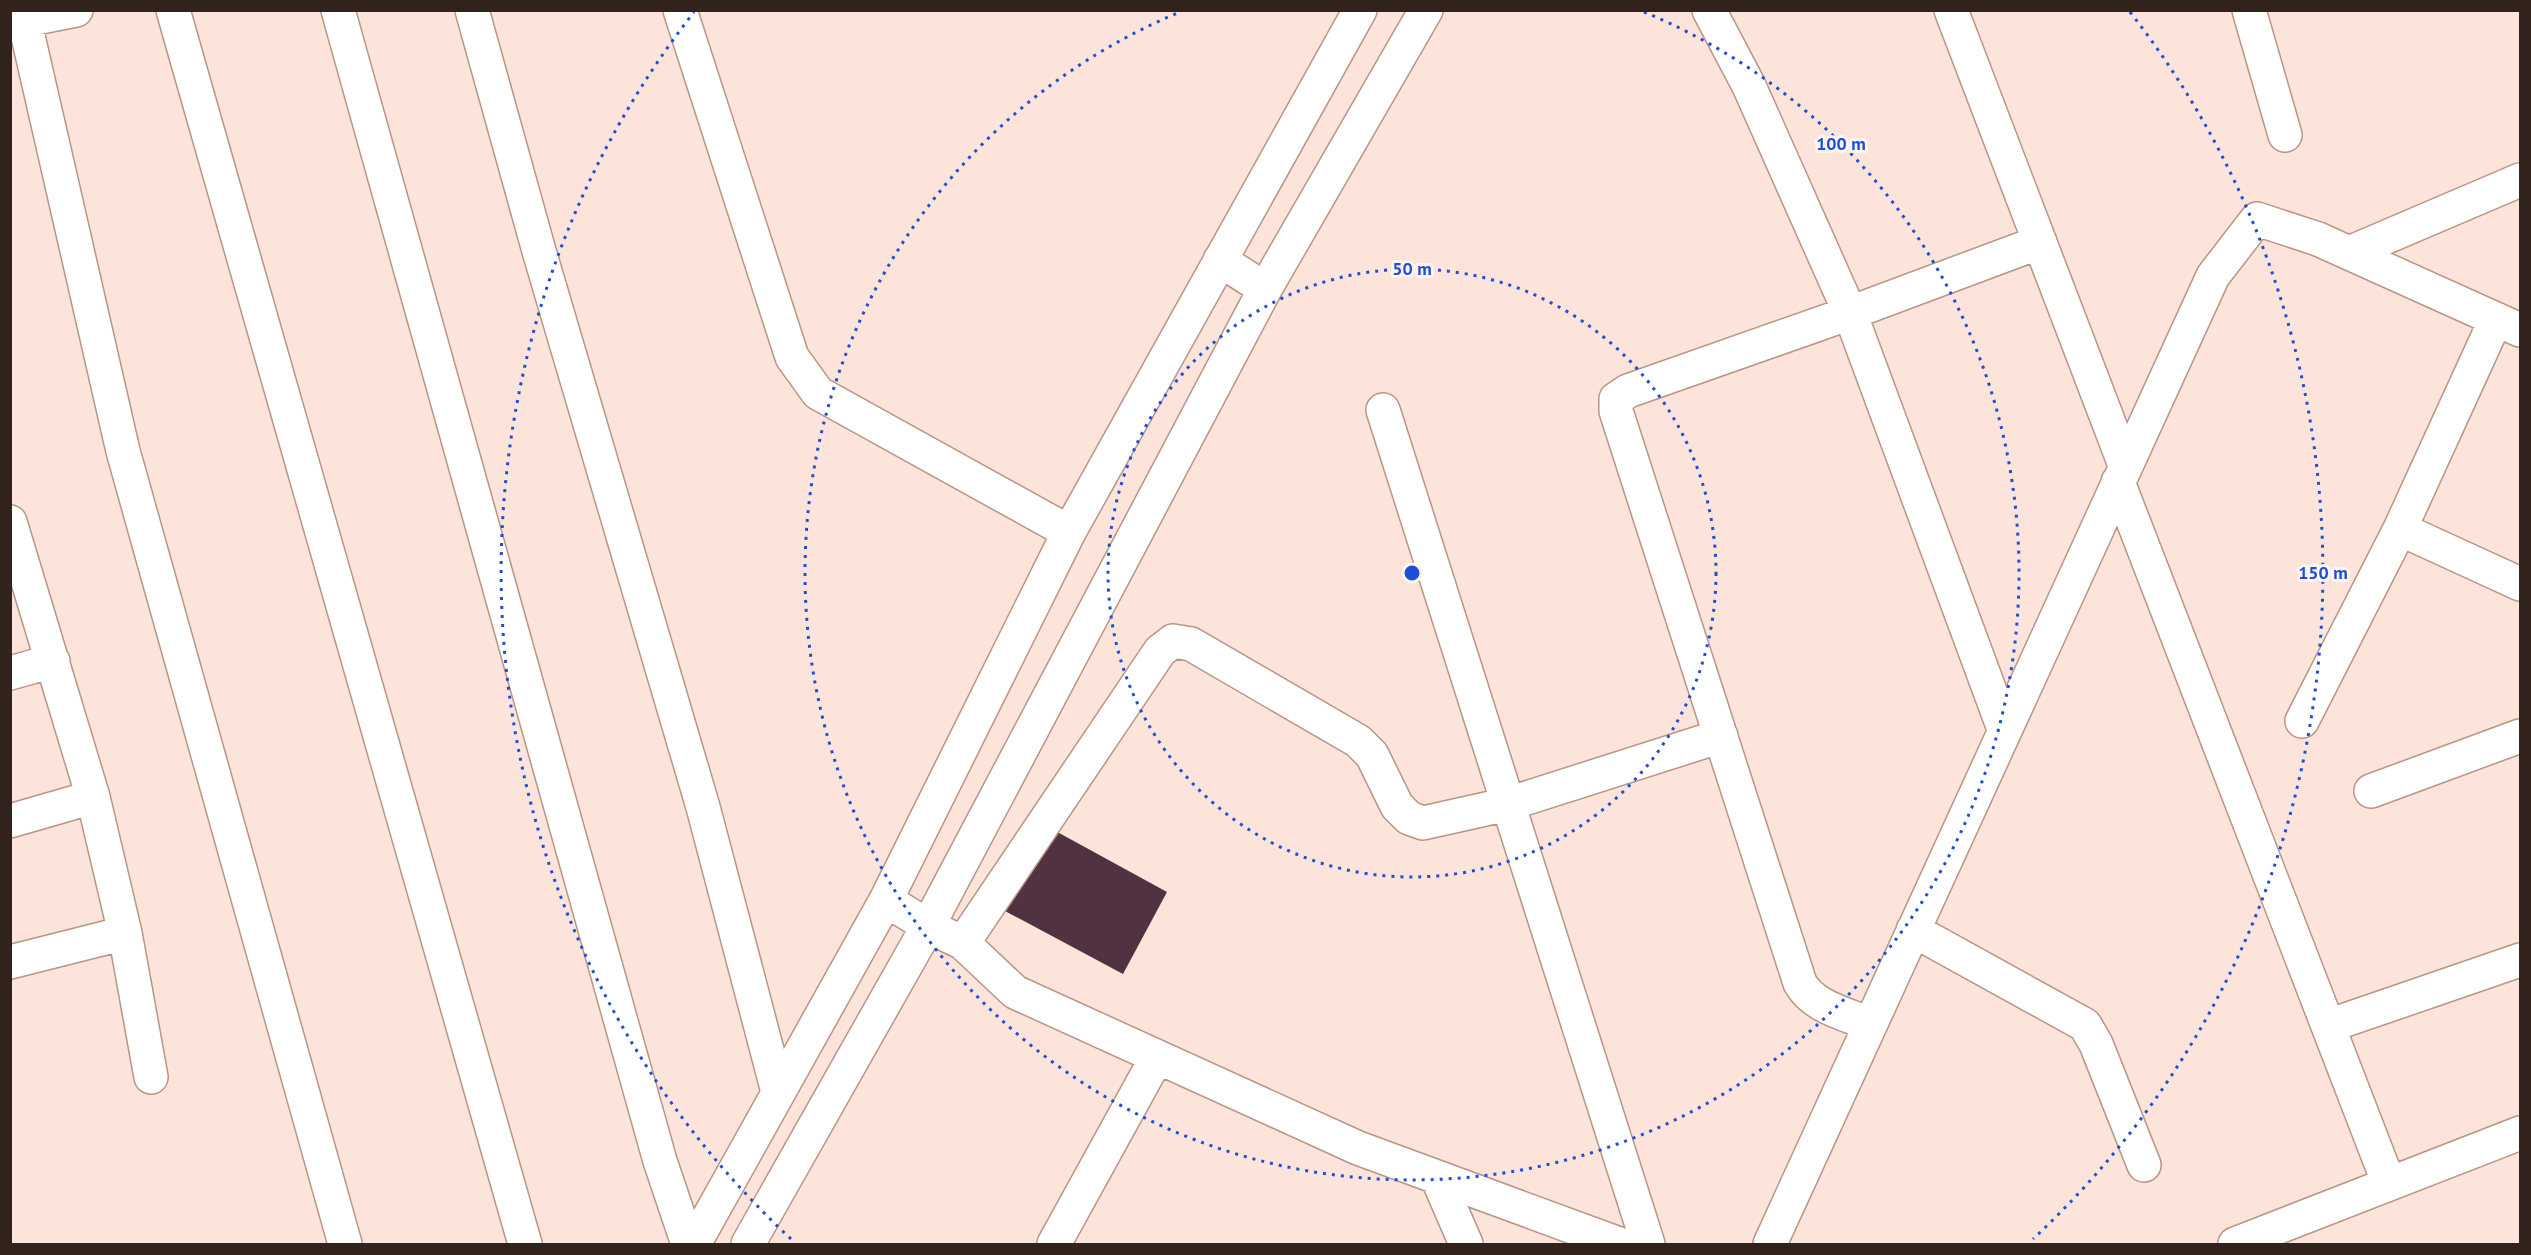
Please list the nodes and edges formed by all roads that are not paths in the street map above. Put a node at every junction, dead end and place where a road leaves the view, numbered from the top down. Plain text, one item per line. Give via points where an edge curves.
1 (76, 10) edge
2 (173, 10) edge
3 (338, 10) edge
4 (472, 10) edge
5 (680, 10) edge
6 (1360, 10) edge
7 (1426, 10) edge
8 (1709, 10) edge
9 (1951, 10) edge
10 (2248, 10) edge
11 (19, 18) edge
12 (2285, 135) dead end
13 (2520, 180) edge
14 (2040, 242) junction
15 (2349, 253) junction
16 (1220, 260) junction
17 (1265, 289) junction
18 (1850, 313) junction
19 (2508, 325) edge
20 (1383, 410) dead end
21 (2121, 474) junction
22 (11, 528) edge
23 (2400, 529) junction
24 (1069, 532) junction
25 (2520, 584) edge
26 (53, 661) junction
27 (10, 673) edge
28 (2302, 721) dead end
29 (2004, 729) junction
30 (1721, 736) junction
31 (2520, 736) edge
32 (2371, 791) dead end
33 (93, 797) junction
34 (1508, 804) junction
35 (10, 821) edge
36 (886, 900) junction
37 (928, 926) junction
38 (1913, 930) junction
39 (125, 933) junction
40 (963, 943) junction
41 (2520, 960) edge
42 (10, 962) edge
43 (1869, 1024) junction
44 (2328, 1026) junction
45 (1157, 1057) junction
46 (151, 1077) dead end
47 (778, 1092) junction
48 (2520, 1133) edge
49 (2144, 1165) dead end
50 (1437, 1177) junction
51 (2389, 1184) junction
52 (1066, 1240) edge
53 (345, 1245) edge
54 (525, 1245) edge
55 (688, 1245) edge
56 (694, 1245) edge
57 (748, 1245) edge
58 (1466, 1245) edge
59 (1619, 1245) edge
60 (1648, 1245) edge
61 (1770, 1245) edge
62 (2235, 1245) edge

1 - 11 street
2 - 54 street
3 - 55 street via 657,1149
4 - 47 street via 703,807
5 - 24 street via 792,357 818,393
6 - 16 street
7 - 17 street
8 - 18 street via 1749,86
9 - 14 street
10 - 12 street
11 - 53 street via 123,451
13 - 15 street
14 - 18 street
14 - 21 street
15 - 19 street
15 - 21 street via 2257,219 2212,276
16 - 17 street
16 - 24 street
17 - 37 street
18 - 29 street
18 - 30 street via 1628,391 1616,399 1616,411
19 - 23 street
20 - 34 street
21 - 29 street
21 - 44 street
22 - 26 street
23 - 25 street
23 - 28 street
24 - 36 street
26 - 27 street
26 - 33 street
29 - 38 street
30 - 34 street
30 - 43 street via 1805,993
31 - 32 street
33 - 35 street
33 - 39 street
34 - 40 street via 1423,823 1409,818 1397,806 1372,755 1358,741 1191,644 1173,642 1160,651
34 - 60 street
36 - 37 street
36 - 47 street
37 - 40 street
37 - 57 street
38 - 43 street
38 - 49 street via 2085,1025
39 - 42 street
39 - 46 street
40 - 45 street via 1015,992
41 - 44 street
43 - 61 street
44 - 51 street
45 - 50 street via 1358,1148
45 - 52 street
47 - 56 street
48 - 51 street
50 - 58 street
50 - 59 street
51 - 62 street

